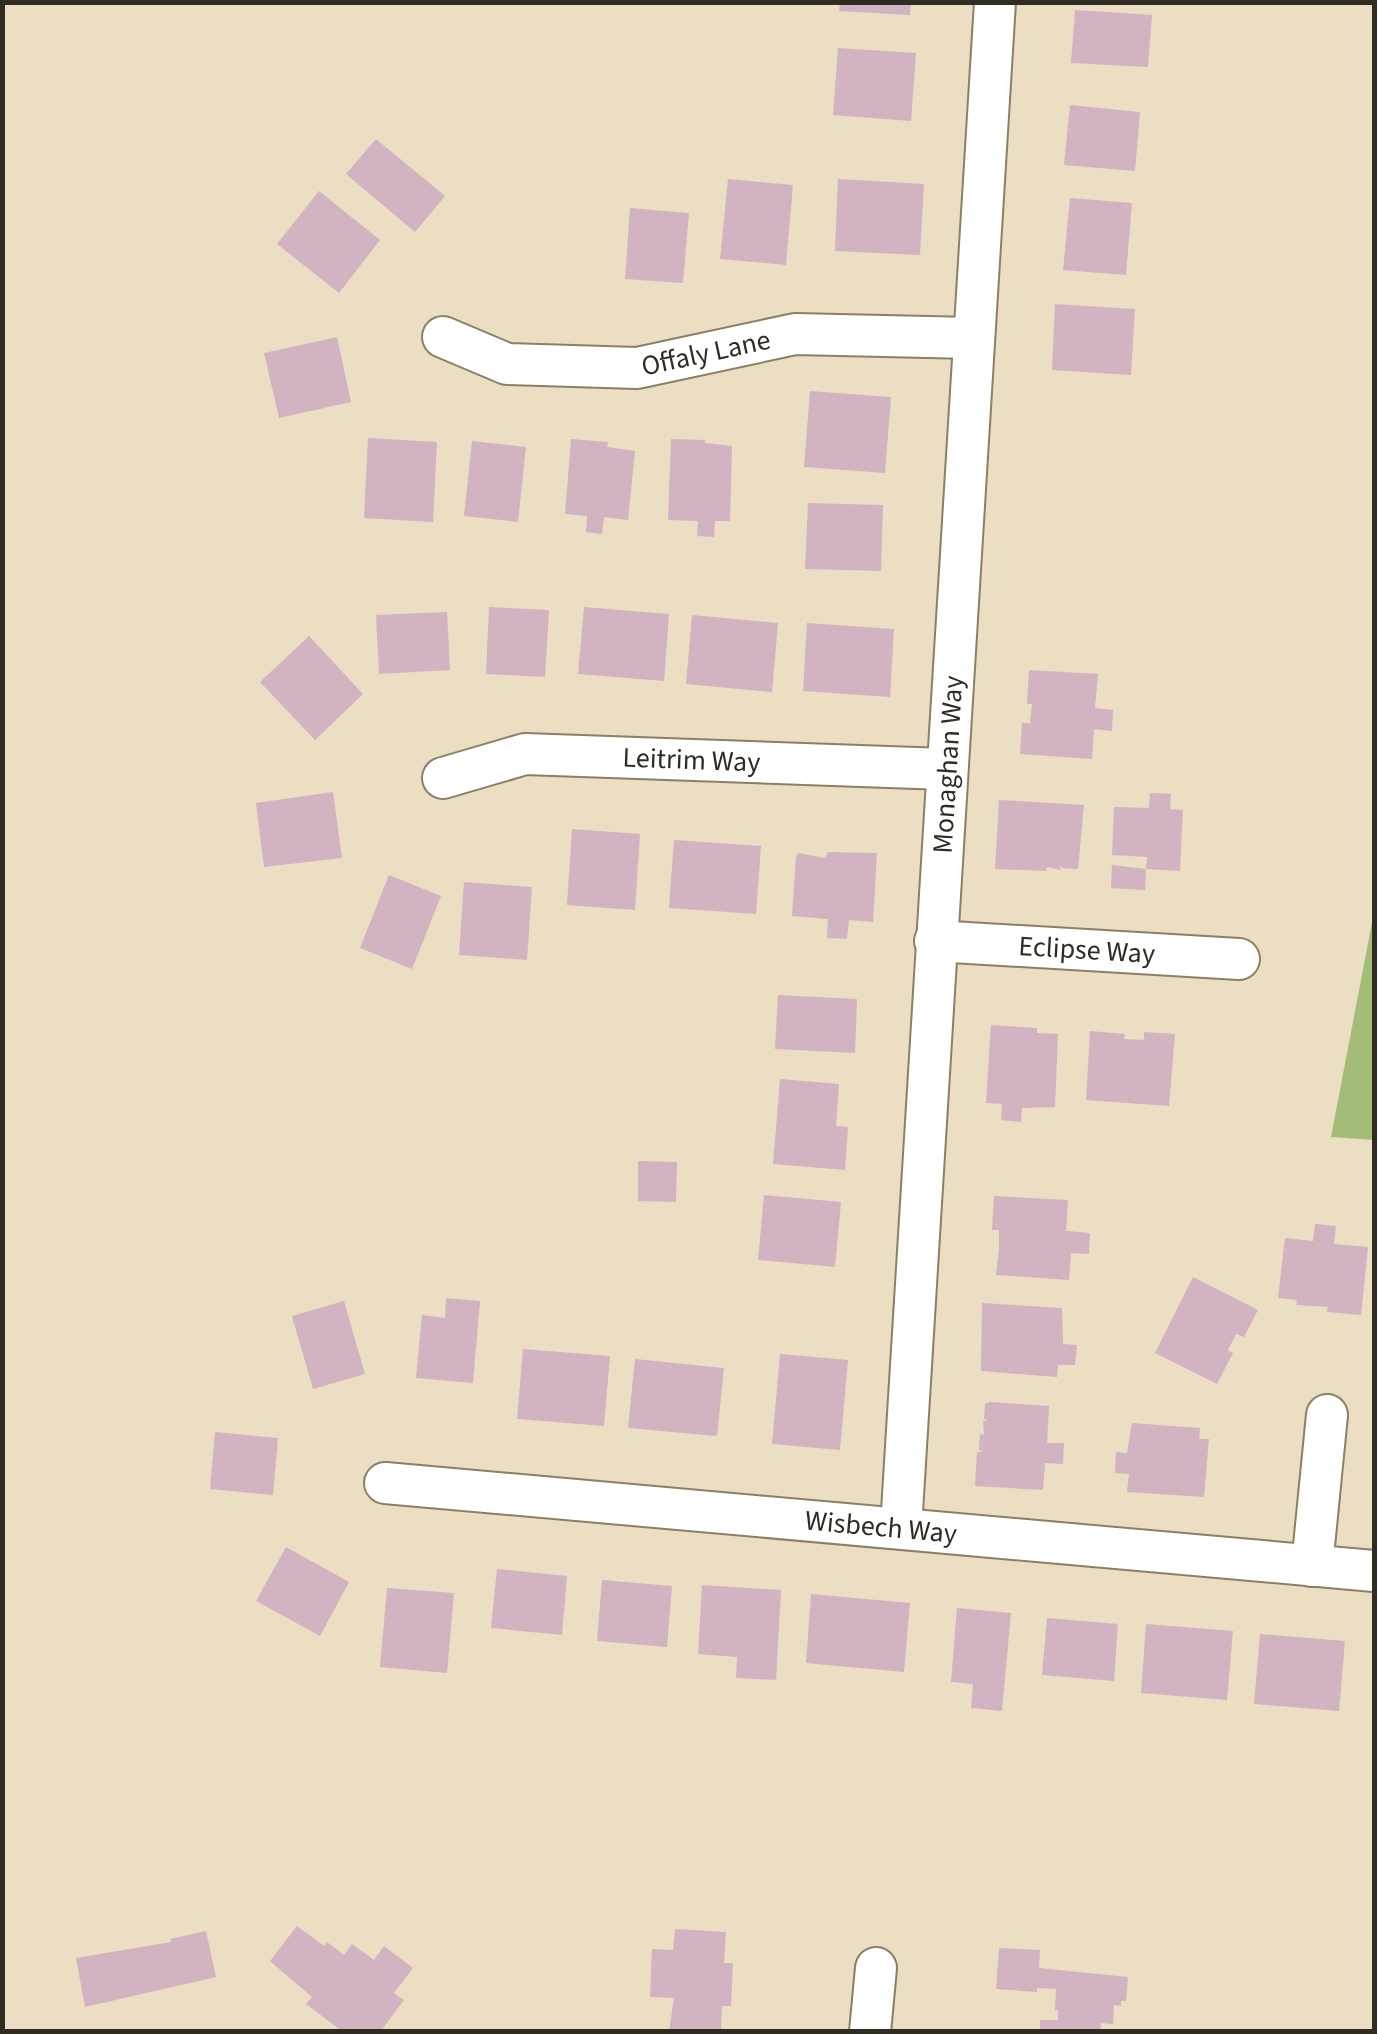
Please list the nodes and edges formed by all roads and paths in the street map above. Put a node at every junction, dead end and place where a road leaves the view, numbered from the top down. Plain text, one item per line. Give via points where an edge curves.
1 (995, 2) edge
2 (443, 337) dead end
3 (972, 338) junction
4 (946, 769) junction
5 (443, 778) dead end
6 (935, 941) junction
7 (1239, 959) dead end
8 (1327, 1414) dead end
9 (385, 1483) dead end
10 (900, 1528) junction
11 (1312, 1566) junction
12 (1374, 1571) edge
13 (876, 1968) dead end
14 (870, 2032) edge

1 - 3 street, Monaghan Way
2 - 3 street, Offaly Lane via 507,364 637,368 795,334
3 - 4 street, Monaghan Way
4 - 5 street, Leitrim Way via 525,754
4 - 6 street, Monaghan Way
6 - 7 street, Eclipse Way
6 - 10 street, Monaghan Way
8 - 11 street
9 - 10 street, Wisbech Way
10 - 11 street, Wisbech Way
11 - 12 street, Wisbech Way
13 - 14 street

